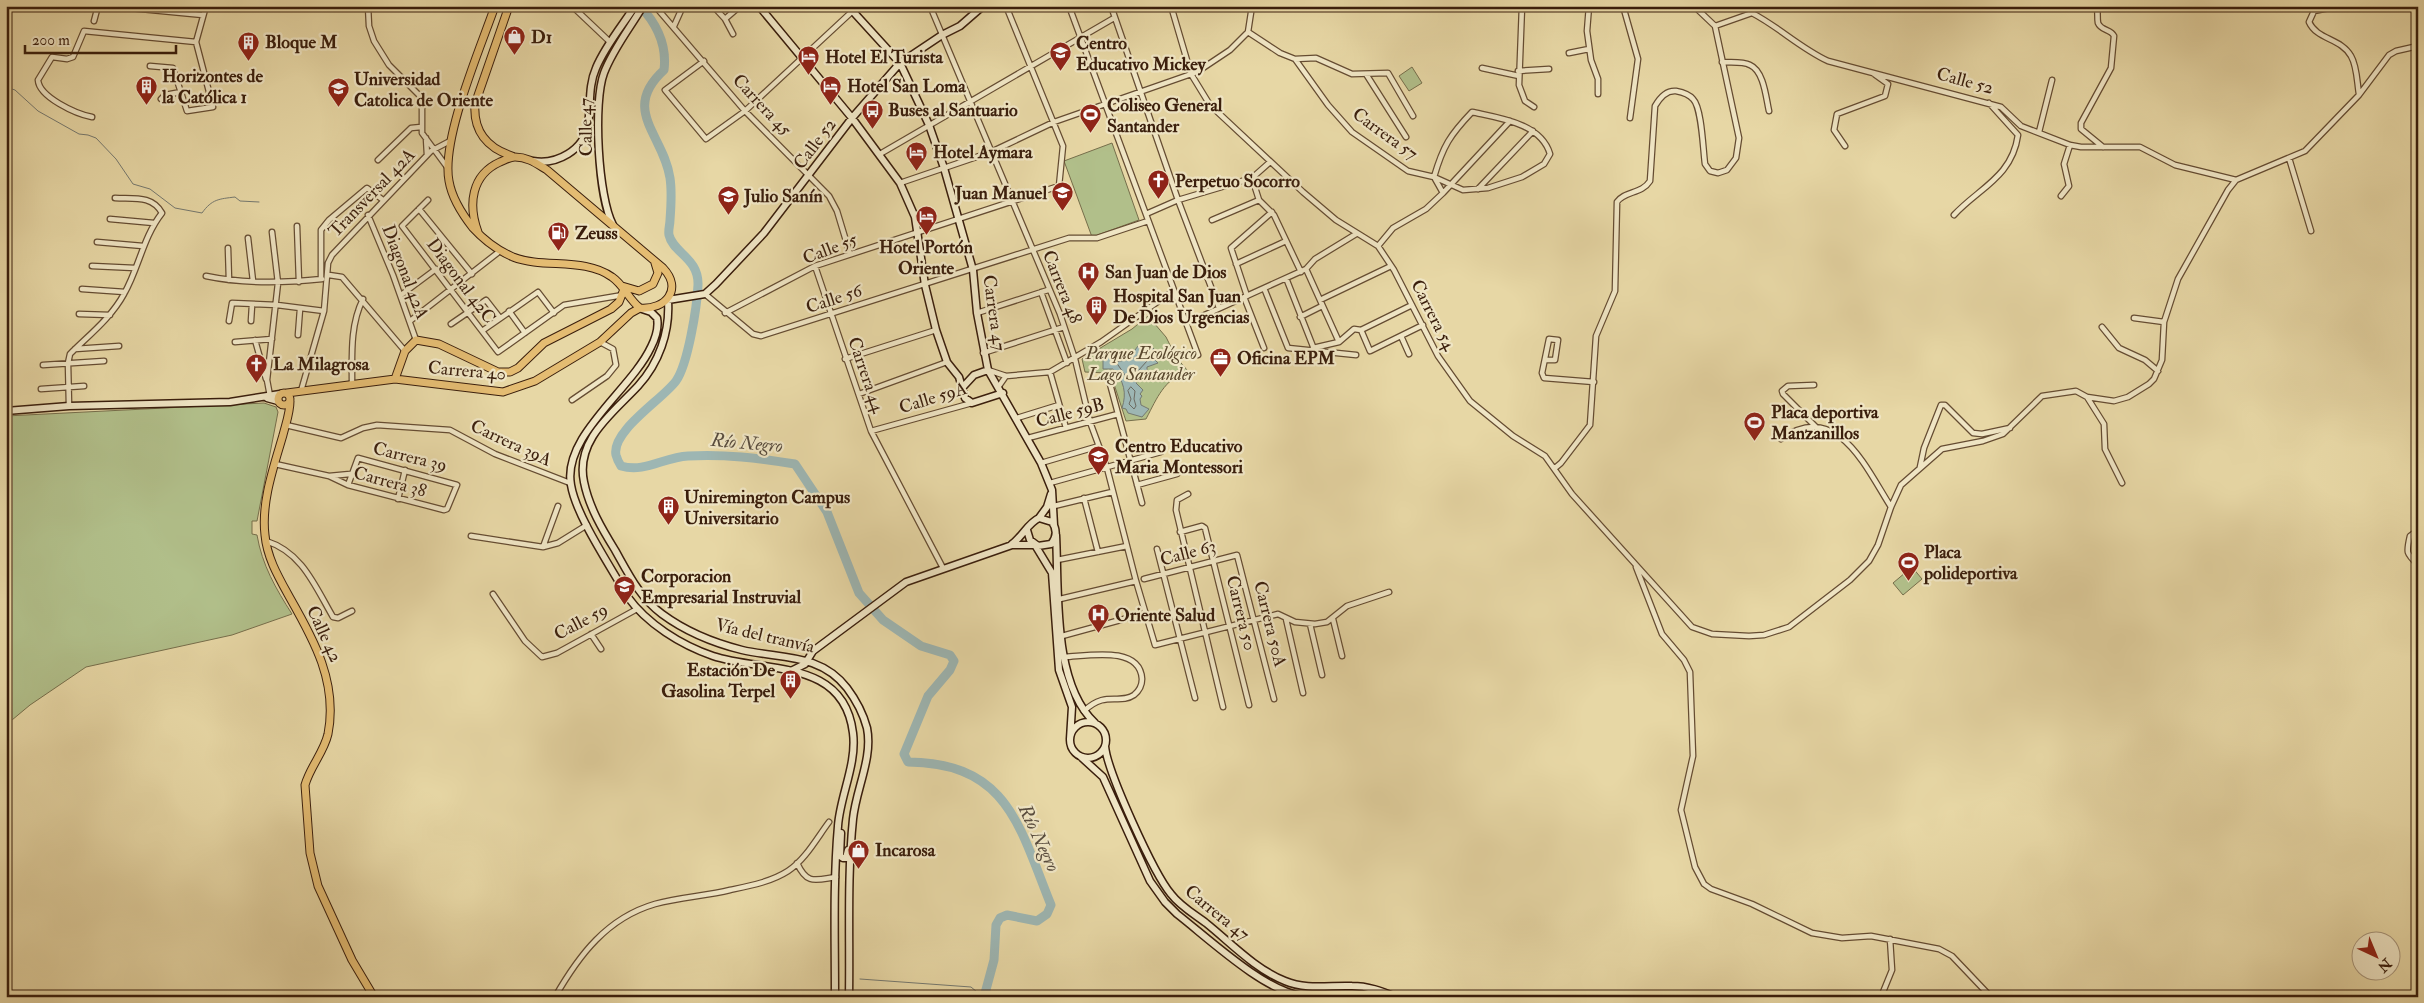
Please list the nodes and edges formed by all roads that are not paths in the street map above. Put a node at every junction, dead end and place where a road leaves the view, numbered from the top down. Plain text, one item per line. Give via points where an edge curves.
1 (98, 6) edge
2 (108, 6) edge
3 (206, 6) edge
4 (368, 6) edge
5 (495, 6) edge
6 (509, 6) edge
7 (572, 6) edge
8 (635, 6) edge
9 (643, 6) edge
10 (655, 6) edge
11 (683, 6) edge
12 (713, 6) edge
13 (740, 6) edge
14 (759, 6) edge
15 (930, 6) edge
16 (983, 6) edge
17 (1006, 6) edge
18 (1069, 6) edge
19 (1111, 6) edge
20 (1171, 6) edge
21 (1252, 6) edge
22 (1522, 6) edge
23 (1589, 6) edge
24 (1624, 6) edge
25 (1694, 6) edge
26 (2097, 6) edge
27 (2339, 6) edge
28 (853, 8) edge
29 (203, 14) junction
30 (1114, 18) junction
31 (725, 20) junction
32 (94, 21) dead end
33 (674, 26) junction
34 (1715, 26) junction
35 (1248, 32) junction
36 (733, 34) dead end
37 (942, 35) junction
38 (1079, 38) junction
39 (196, 42) junction
40 (610, 42) junction
41 (2416, 45) edge
42 (1589, 49) junction
43 (1568, 53) dead end
44 (803, 58) junction
45 (1295, 59) junction
46 (704, 61) junction
47 (1722, 62) junction
48 (900, 63) junction
49 (150, 66) dead end
50 (1030, 66) junction
51 (1482, 68) dead end
52 (1549, 69) dead end
53 (1871, 71) junction
54 (1191, 74) junction
55 (1366, 74) junction
56 (1518, 74) junction
57 (2052, 80) dead end
58 (1140, 91) junction
59 (181, 92) junction
60 (1598, 94) dead end
61 (2359, 95) junction
62 (161, 99) dead end
63 (969, 101) junction
64 (1106, 103) junction
65 (1989, 103) junction
66 (1534, 107) dead end
67 (745, 110) junction
68 (1770, 111) dead end
69 (1413, 116) dead end
70 (92, 117) dead end
71 (852, 118) junction
72 (1630, 118) dead end
73 (1510, 121) junction
74 (1054, 122) junction
75 (929, 125) junction
76 (421, 127) junction
77 (1533, 131) junction
78 (2039, 132) junction
79 (1406, 137) dead end
80 (426, 138) junction
81 (450, 140) junction
82 (2070, 145) junction
83 (1845, 146) dead end
84 (2103, 147) junction
85 (436, 148) junction
86 (990, 152) junction
87 (880, 154) junction
88 (427, 155) junction
89 (512, 156) junction
90 (2289, 158) junction
91 (378, 160) dead end
92 (532, 160) junction
93 (1270, 162) junction
94 (447, 167) junction
95 (944, 168) junction
96 (810, 175) junction
97 (1434, 177) junction
98 (1252, 178) junction
99 (2236, 180) junction
100 (900, 183) junction
101 (1453, 184) junction
102 (1478, 189) junction
103 (1444, 193) junction
104 (2061, 196) dead end
105 (115, 198) dead end
106 (383, 200) junction
107 (428, 200) dead end
108 (1178, 200) junction
109 (1259, 200) junction
110 (1012, 202) junction
111 (419, 209) junction
112 (1272, 212) junction
113 (1146, 214) junction
114 (368, 215) junction
115 (1954, 215) dead end
116 (110, 220) dead end
117 (960, 220) junction
118 (1212, 220) dead end
119 (1148, 222) junction
120 (154, 223) junction
121 (297, 226) dead end
122 (614, 226) junction
123 (2311, 231) dead end
124 (272, 232) dead end
125 (478, 232) junction
126 (917, 234) junction
127 (1356, 234) junction
128 (248, 238) dead end
129 (1286, 241) junction
130 (97, 242) dead end
131 (143, 246) junction
132 (1378, 246) junction
133 (228, 248) dead end
134 (500, 251) junction
135 (1032, 251) junction
136 (850, 254) junction
137 (654, 261) junction
138 (1236, 264) junction
139 (92, 266) dead end
140 (815, 266) junction
141 (1391, 266) junction
142 (135, 268) junction
143 (436, 269) junction
144 (1306, 269) junction
145 (973, 270) junction
146 (1301, 272) junction
147 (472, 274) junction
148 (206, 276) dead end
149 (329, 277) junction
150 (1286, 278) junction
151 (229, 280) junction
152 (320, 280) junction
153 (253, 281) junction
154 (299, 282) junction
155 (278, 283) junction
156 (925, 285) junction
157 (1264, 288) junction
158 (82, 289) dead end
159 (452, 290) junction
160 (622, 290) junction
161 (1048, 290) junction
162 (1173, 291) junction
163 (125, 292) junction
164 (672, 292) junction
165 (1041, 292) junction
166 (705, 294) junction
167 (401, 295) junction
168 (1245, 296) junction
169 (683, 298) junction
170 (363, 299) junction
171 (668, 300) junction
172 (1320, 300) junction
173 (252, 305) junction
174 (277, 305) junction
175 (1412, 305) junction
176 (1322, 306) junction
177 (300, 308) junction
178 (640, 308) junction
179 (1219, 308) junction
180 (509, 311) junction
181 (324, 312) junction
182 (468, 312) junction
183 (554, 313) junction
184 (725, 313) junction
185 (977, 313) junction
186 (79, 314) dead end
187 (832, 314) junction
188 (110, 315) junction
189 (1300, 317) junction
190 (500, 318) junction
191 (2134, 318) dead end
192 (229, 320) dead end
193 (251, 321) dead end
194 (410, 321) junction
195 (1186, 322) junction
196 (2164, 322) junction
197 (451, 324) dead end
198 (1423, 325) junction
199 (1064, 327) junction
200 (2102, 327) dead end
201 (1055, 329) junction
202 (936, 330) junction
203 (1361, 330) junction
204 (482, 331) junction
205 (525, 333) junction
206 (298, 335) dead end
207 (1401, 336) junction
208 (272, 338) junction
209 (255, 340) junction
210 (416, 340) junction
211 (235, 342) dead end
212 (600, 342) junction
213 (1339, 342) junction
214 (119, 346) dead end
215 (1264, 348) dead end
216 (75, 349) junction
217 (1314, 349) junction
218 (405, 351) junction
219 (983, 353) junction
220 (1356, 354) dead end
221 (1409, 354) dead end
222 (1198, 355) dead end
223 (845, 359) junction
224 (1075, 359) junction
225 (104, 360) dead end
226 (1544, 360) junction
227 (947, 362) junction
228 (68, 363) junction
229 (1068, 363) junction
230 (43, 365) dead end
231 (988, 370) junction
232 (2158, 371) junction
233 (1050, 372) junction
234 (1006, 376) junction
235 (395, 379) junction
236 (267, 380) junction
237 (1594, 382) junction
238 (352, 384) junction
239 (1110, 384) dead end
240 (1814, 385) dead end
241 (84, 386) dead end
242 (999, 386) junction
243 (68, 387) junction
244 (962, 388) junction
245 (41, 389) dead end
246 (299, 392) junction
247 (1002, 393) junction
248 (859, 394) junction
249 (268, 397) junction
250 (2088, 397) junction
251 (284, 399) junction
252 (572, 400) dead end
253 (964, 402) junction
254 (1060, 405) junction
255 (69, 406) junction
256 (6, 411) edge
257 (1118, 414) junction
258 (1017, 418) junction
259 (1090, 422) junction
260 (286, 424) junction
261 (1816, 427) junction
262 (1066, 428) junction
263 (2010, 428) junction
264 (439, 429) joint
265 (871, 431) junction
266 (1028, 438) junction
267 (1781, 439) dead end
268 (1099, 446) junction
269 (1161, 452) dead end
270 (1132, 461) junction
271 (1041, 463) junction
272 (275, 464) junction
273 (1106, 468) junction
274 (1555, 468) junction
275 (1919, 468) junction
276 (405, 470) junction
277 (350, 474) junction
278 (1177, 474) dead end
279 (329, 476) junction
280 (570, 483) junction
281 (2122, 483) dead end
282 (348, 485) junction
283 (1137, 485) junction
284 (1051, 487) junction
285 (1112, 492) junction
286 (1188, 494) dead end
287 (398, 498) junction
288 (1084, 498) junction
289 (1142, 502) dead end
290 (558, 506) dead end
291 (1054, 506) junction
292 (1891, 506) junction
293 (446, 510) joint
294 (1039, 518) junction
295 (587, 525) junction
296 (1054, 525) junction
297 (1028, 530) junction
298 (2418, 530) edge
299 (1180, 532) junction
300 (1056, 535) junction
301 (471, 536) dead end
302 (265, 541) junction
303 (1012, 545) junction
304 (1035, 545) junction
305 (1127, 546) junction
306 (543, 547) junction
307 (1157, 549) dead end
308 (1098, 552) junction
309 (1239, 556) joint
310 (1057, 560) junction
311 (1214, 560) junction
312 (1634, 562) junction
313 (2418, 565) edge
314 (1189, 566) junction
315 (943, 568) junction
316 (1163, 573) junction
317 (1144, 578) dead end
318 (1136, 581) junction
319 (1389, 592) dead end
320 (493, 594) dead end
321 (1060, 599) junction
322 (637, 609) junction
323 (352, 611) dead end
324 (1146, 613) junction
325 (1286, 619) junction
326 (1333, 619) junction
327 (1255, 620) junction
328 (1310, 624) junction
329 (1230, 626) junction
330 (1205, 633) junction
331 (591, 634) junction
332 (1062, 636) junction
333 (1179, 640) junction
334 (601, 648) dead end
335 (1342, 656) dead end
336 (1065, 657) junction
337 (808, 660) junction
338 (791, 670) junction
339 (811, 675) junction
340 (1322, 675) dead end
341 (1303, 693) dead end
342 (1195, 698) dead end
343 (1274, 699) dead end
344 (1249, 705) dead end
345 (1223, 707) dead end
346 (1084, 711) junction
347 (1095, 723) junction
348 (1070, 739) junction
349 (1105, 746) junction
350 (1080, 756) junction
351 (829, 822) dead end
352 (838, 826) junction
353 (852, 827) junction
354 (797, 863) junction
355 (836, 877) junction
356 (1890, 939) junction
357 (374, 997) edge
358 (555, 997) edge
359 (835, 997) edge
360 (849, 997) edge
361 (1356, 997) edge
362 (1396, 997) edge
363 (1881, 997) edge
364 (1991, 997) edge

1 - 32 street
2 - 29 street
3 - 29 street
4 - 76 street via 369,26 379,51 419,95
5 - 81 main road
6 - 89 main road via 475,112 478,131 486,142 498,152
7 - 40 street
8 - 40 street, Calle 47
9 - 122 street, Calle 47 via 604,74 598,106 603,188
10 - 33 street, Carrera 45
11 - 33 street
12 - 31 street
13 - 31 street
14 - 44 street
15 - 37 street, Carrera 48
16 - 37 street, Calle 52 via 960,26
17 - 50 street
18 - 38 street
19 - 30 street
20 - 54 street, Carrera 54
21 - 35 street
22 - 56 street
23 - 42 street
24 - 72 street via 1638,59
25 - 34 street
26 - 84 street via 2100,27 2114,36 2111,68 2081,123 2081,129
27 - 61 street via 2314,12 2308,22 2313,32 2340,46 2351,56
28 - 44 street
28 - 48 street, Carrera 47
29 - 39 street
30 - 38 street
30 - 58 street
31 - 36 street
33 - 46 street, Carrera 45
34 - 47 street
34 - 53 street, Calle 52 via 1752,13 1771,23 1808,52 1828,61
35 - 45 street, Carrera 57
35 - 54 street via 1230,50
37 - 48 street, Calle 52
37 - 63 street, Carrera 48
38 - 50 street
38 - 64 street
39 - 59 street via 213,107 187,110
39 - 70 street via 92,30 82,33 74,55 49,59 38,80 43,91 76,114
40 - 92 street, Calle 47 via 596,68 591,86 585,135 555,161
41 - 61 street via 2389,55
42 - 43 street
42 - 60 street via 1598,79
44 - 67 street
44 - 71 street
45 - 55 street via 1316,58 1352,74
45 - 97 street, Carrera 57 via 1352,132 1408,171
46 - 67 street, Carrera 45
46 - 67 street via 665,90 706,139
47 - 68 street via 1754,67 1760,75
47 - 237 street via 1739,138 1736,158 1727,170 1710,171 1705,164 1694,99 1672,91 1660,97 1655,106 1650,181 1617,202 1615,291 1596,336
48 - 71 street, Calle 52
48 - 75 street, Carrera 47
49 - 59 street via 173,68
50 - 63 street
50 - 74 street
51 - 56 street
52 - 56 street
53 - 65 street, Calle 52
53 - 83 street via 1888,84 1888,90 1885,96 1837,114 1834,130
54 - 58 street
54 - 93 street, Carrera 54 via 1210,105
55 - 69 street via 1388,73
55 - 79 street
56 - 66 street via 1525,101
57 - 78 street
58 - 64 street
58 - 108 street
59 - 62 street
61 - 90 street via 2305,151
63 - 75 street
63 - 86 street, Carrera 48
64 - 74 street
64 - 113 street
65 - 78 street, Calle 52 via 2001,106 2021,126
65 - 115 street via 2018,136 2018,142 2001,173
67 - 96 street, Carrera 45
71 - 87 street
71 - 96 street, Calle 52
73 - 77 street
73 - 97 street via 1472,112 1452,132
73 - 101 street
74 - 86 street
74 - 110 street, Calle 55 via 1064,150 1059,186
75 - 87 street
75 - 95 street, Carrera 47
76 - 80 street
76 - 91 street via 410,128
77 - 102 street
77 - 102 street via 1550,154 1544,164 1522,177
78 - 82 street, Calle 52
80 - 85 street
80 - 88 street
81 - 85 street, Transversal 42A
81 - 94 main road
82 - 84 street, Calle 52
82 - 104 street via 2064,164 2069,186
84 - 99 street, Calle 52 via 2140,147 2175,165
85 - 88 street, Transversal 42A
85 - 94 street
86 - 95 street
86 - 110 street, Carrera 48
87 - 100 street
88 - 106 street, Transversal 42A
89 - 92 main road
89 - 125 main road via 487,170 475,186 472,210
90 - 99 street
90 - 123 street
92 - 122 main road
93 - 98 street
93 - 127 street, Carrera 54
94 - 125 main road via 458,207
95 - 100 street
95 - 117 street, Carrera 47
96 - 136 street, Carrera 45 via 829,196 837,211
96 - 166 street, Calle 52 via 764,233
97 - 101 street, Carrera 57
97 - 103 street
98 - 108 street
98 - 109 street
99 - 196 street via 2178,279
100 - 126 street via 914,216
101 - 102 street, Carrera 57 via 1463,190
101 - 103 street
103 - 132 street via 1426,209 1393,228
105 - 120 street via 146,199 156,203 162,213
106 - 114 street, Transversal 42A
106 - 152 street, Transversal 42A via 367,188 328,220 321,230
107 - 111 street
108 - 113 street
108 - 179 street
109 - 112 street
109 - 118 street
110 - 117 street, Calle 55
110 - 135 street, Carrera 48
111 - 143 street, Diagonal 42C via 402,226
111 - 147 street
112 - 129 street
112 - 138 street via 1232,248
113 - 119 street
114 - 149 street, Transversal 42A via 332,255 328,263
114 - 167 street, Diagonal 42A
116 - 120 street
117 - 126 street, Calle 55
117 - 145 street, Carrera 47
119 - 135 street, Calle 56 via 1097,238 1069,238
119 - 162 street
120 - 131 street
121 - 154 street
122 - 137 main road
124 - 155 street
125 - 134 main road
126 - 136 street, Calle 55
126 - 156 street
127 - 132 street, Carrera 54
127 - 144 street via 1315,259
128 - 153 street
129 - 138 street
129 - 146 street
130 - 131 street
131 - 142 street
132 - 141 street, Carrera 54
133 - 151 street
134 - 147 street
134 - 160 main road via 534,263 590,267 612,277
135 - 145 street, Calle 56
135 - 161 street, Carrera 48
136 - 140 street, Calle 55
137 - 160 main road via 658,273 650,287
137 - 164 main road via 667,272
138 - 168 street
139 - 142 street
140 - 184 street, Calle 55
140 - 187 street, Carrera 44
141 - 172 street
141 - 175 street, Carrera 54
142 - 163 street
143 - 159 street, Diagonal 42C
143 - 167 street
144 - 146 street
144 - 172 street
145 - 156 street, Calle 56
145 - 185 street, Carrera 47
146 - 150 street
147 - 159 street
148 - 151 street
149 - 152 street
149 - 170 street via 342,277
149 - 181 street, Transversal 42A
150 - 157 street
150 - 189 street
151 - 153 street
152 - 154 street
153 - 155 street
154 - 155 street
155 - 174 street
156 - 187 street, Calle 56
156 - 202 street
157 - 168 street
157 - 217 street via 1288,348
158 - 163 street
159 - 182 street, Diagonal 42C
159 - 194 street
160 - 178 main road
160 - 183 street via 564,305
160 - 210 main road via 615,306 544,343 510,372 498,372 439,344
161 - 165 street
161 - 199 street, Carrera 48
162 - 195 street
162 - 224 street
163 - 188 street
164 - 169 street
164 - 171 main road
165 - 185 street
165 - 201 street
166 - 169 street
166 - 184 street
167 - 194 street, Diagonal 42A
168 - 179 street
168 - 215 street
169 - 171 street
170 - 218 street
170 - 238 street via 356,312
171 - 178 main road via 650,309
171 - 337 street, Vía del tranvía via 666,332 657,359 639,385 599,427 587,447 582,475 590,503 643,597 663,615 722,644
172 - 176 street
173 - 174 street
173 - 192 street via 232,303
173 - 193 street
174 - 177 street
174 - 208 street
175 - 198 street, Carrera 54
175 - 203 street
176 - 189 street
176 - 213 street
177 - 181 street
177 - 206 street
178 - 212 main road, Carrera 40
178 - 280 street, Vía del tranvía via 652,312 657,318 654,340 634,375 592,424 577,447
179 - 195 street
180 - 183 street via 538,292
180 - 190 street
180 - 205 street
181 - 246 street, Transversal 42A
182 - 190 street via 486,300
182 - 197 street
182 - 204 street, Diagonal 42C
183 - 205 street
184 - 187 street, Calle 56 via 758,336
185 - 219 street, Carrera 47
186 - 188 street
187 - 223 street, Carrera 44
188 - 216 street
189 - 217 street
190 - 204 street
191 - 196 street
194 - 210 street, Diagonal 42A
195 - 222 street
196 - 232 street via 2162,360
198 - 207 street
198 - 274 street, Carrera 54 via 1451,378 1470,401 1513,436 1545,456
199 - 201 street
199 - 224 street, Carrera 48
200 - 232 street via 2119,348 2145,360
201 - 219 street
201 - 229 street
202 - 223 street
202 - 227 street
203 - 207 street via 1369,351
203 - 213 street via 1354,329
204 - 205 street, Diagonal 42C via 498,352
207 - 221 street
208 - 209 street
208 - 236 street
209 - 211 street
209 - 236 street
210 - 218 main road
212 - 235 main road, Carrera 40 via 534,381 503,392
212 - 252 street via 613,349 616,364 607,376
213 - 217 street
214 - 216 street
216 - 228 street
217 - 220 street
218 - 235 main road
219 - 231 street, Carrera 47
223 - 248 street, Carrera 44
224 - 229 street
224 - 259 street, Carrera 48
225 - 228 street
226 - 226 street via 1549,339 1558,340 1555,360
226 - 237 street via 1544,378
227 - 244 street via 956,372
227 - 248 street
228 - 230 street
228 - 243 street
229 - 233 street
231 - 234 street
231 - 242 street, Carrera 47
231 - 244 street via 974,375
232 - 250 street via 2149,384 2128,397 2114,401
233 - 234 street
233 - 254 street
234 - 242 street
235 - 238 main road, Carrera 40
236 - 249 street
237 - 274 street via 1590,425
238 - 246 main road, Carrera 40
239 - 257 street
240 - 261 street via 1788,386 1782,391
241 - 243 street
242 - 247 street, Carrera 47
243 - 245 street
243 - 255 street
244 - 253 street
246 - 251 main road
247 - 253 street, Calle 59A
247 - 258 street, Carrera 47
248 - 265 street, Carrera 44
249 - 251 street
249 - 255 street via 230,402
250 - 263 street via 2076,391 2042,396
250 - 281 street via 2104,424 2104,449
251 - 260 main road
253 - 265 street, Calle 59A
254 - 258 street
254 - 262 street
255 - 256 street
257 - 259 street, Calle 59B
257 - 270 street
258 - 266 street, Carrera 47
259 - 262 street, Calle 59B
259 - 268 street, Carrera 48
260 - 264 street, Carrera 39 via 341,438 377,425
260 - 272 main road, Calle 42
261 - 267 street via 1802,428
261 - 292 street via 1835,432 1851,445
262 - 266 street, Calle 59B
263 - 275 street via 1983,441 1942,449
263 - 275 street via 1973,433 1945,405 1941,405
264 - 280 street, Carrera 39A via 459,433 495,454
265 - 315 street, Carrera 44
266 - 271 street, Carrera 47
268 - 271 street
268 - 273 street, Carrera 48
269 - 270 street
270 - 273 street
270 - 283 street
271 - 284 street, Carrera 47
272 - 279 street, Carrera 38
272 - 302 main road, Calle 42 via 266,504
273 - 284 street
273 - 285 street, Carrera 48
274 - 312 street, Carrera 54 via 1572,494
275 - 292 street via 1901,485
276 - 277 street, Carrera 39 via 356,459
276 - 287 street
276 - 293 street, Carrera 39 via 457,483
277 - 279 street, Carrera 38
277 - 282 street
278 - 283 street
279 - 282 street, Carrera 38
280 - 295 street, Vía del tranvía via 573,498
282 - 287 street, Carrera 38
283 - 289 street
284 - 291 street, Carrera 47
284 - 294 street via 1047,507
285 - 288 street
285 - 305 street, Carrera 48
286 - 299 street via 1180,497 1175,506
287 - 293 street, Carrera 38
288 - 291 street
288 - 308 street
290 - 306 street
291 - 296 street, Carrera 47
292 - 312 street, Carrera 54 via 1869,561 1789,627 1764,635 1712,634 1692,627
294 - 296 street via 1048,519
294 - 297 street via 1030,524
295 - 306 street via 558,543
295 - 322 street, Vía del tranvía
296 - 300 street
297 - 303 street
297 - 304 street
298 - 313 street via 2410,536 2408,554
299 - 311 street, Carrera 50 via 1205,528
299 - 314 street
300 - 304 street via 1048,545
300 - 310 street
301 - 306 street
302 - 323 street via 278,544 304,566 333,617
302 - 357 main road, Calle 42 via 273,565 319,651 328,680 328,735 305,785 314,874 342,940
303 - 304 street
303 - 315 street
304 - 348 street via 1052,573 1059,670 1072,708
305 - 308 street
305 - 318 street, Carrera 48
307 - 316 street
308 - 310 street
309 - 311 street, Calle 63 via 1235,554
309 - 327 street, Carrera 50A
310 - 321 street
311 - 314 street, Calle 63
311 - 329 street, Carrera 50
312 - 356 street via 1662,634 1690,672 1693,756 1681,810 1700,877 1711,889 1752,904 1812,933 1842,938 1871,936
314 - 316 street, Calle 63
314 - 330 street
315 - 337 street via 906,582 886,594 814,651
316 - 317 street, Calle 63
316 - 333 street
318 - 321 street
318 - 324 street, Carrera 48
319 - 326 street via 1347,606
320 - 331 street, Calle 59 via 525,641 542,657
321 - 332 street
322 - 331 street, Calle 59
322 - 338 street, Vía del tranvía via 667,633 712,656
324 - 332 street
324 - 333 street, Carrera 48 via 1155,645
325 - 327 street via 1278,614
325 - 328 street
325 - 341 street
326 - 328 street
326 - 335 street
327 - 329 street
327 - 343 street, Carrera 50A
328 - 340 street
329 - 330 street
329 - 344 street, Carrera 50
330 - 333 street
330 - 345 street
331 - 334 street
332 - 336 street
333 - 342 street
336 - 346 street via 1076,696
336 - 346 street via 1113,656 1134,662 1142,670 1142,684 1136,694 1129,698 1109,697 1094,702
337 - 338 street
337 - 339 street
337 - 353 street, Vía del tranvía via 844,685 857,703 866,727 867,751
338 - 339 street, Vía del tranvía
339 - 352 street, Vía del tranvía via 839,699 848,714 853,733 853,754
346 - 347 street
347 - 348 street via 1078,725
347 - 349 street via 1104,732
348 - 350 street via 1074,751
349 - 350 street via 1093,758
349 - 362 street, Carrera 47 via 1110,766 1154,868 1164,886 1185,908 1259,966 1285,982 1302,986 1375,988
350 - 361 street, Carrera 47 via 1103,777 1150,881 1177,914 1280,989 1302,996
351 - 354 street
352 - 353 street via 842,830 840,856 843,858 848,856 848,830
352 - 355 street, Vía del tranvía
353 - 360 street, Vía del tranvía
354 - 355 street via 806,878
354 - 358 street via 772,879 714,895 655,904 635,912 594,940
355 - 359 street, Vía del tranvía
356 - 363 street via 1892,970
356 - 364 street via 1939,949 1952,956

